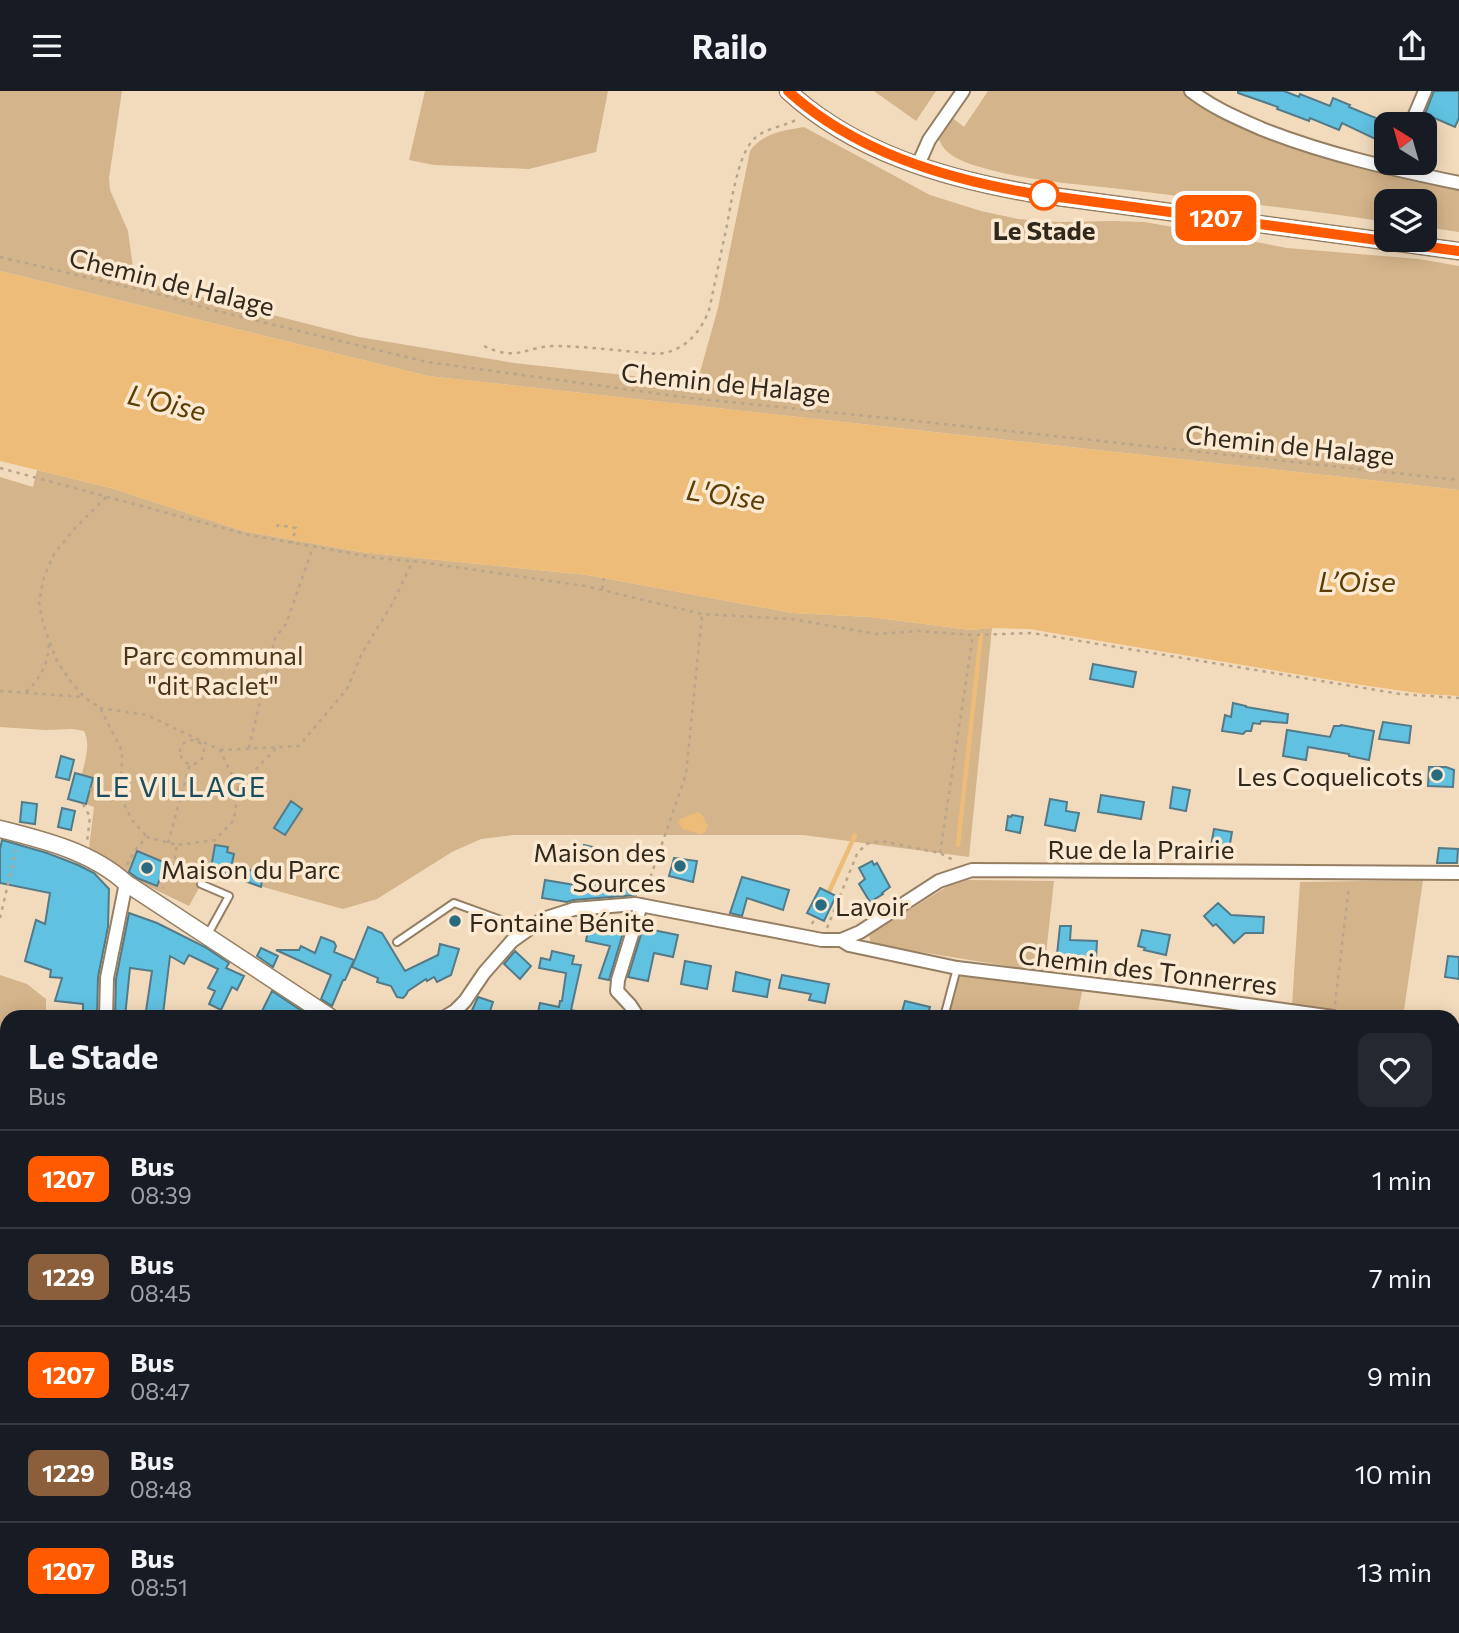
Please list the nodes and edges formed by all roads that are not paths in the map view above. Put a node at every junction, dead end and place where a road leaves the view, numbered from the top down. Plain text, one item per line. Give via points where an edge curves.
1 (788, 91) edge
2 (963, 91) edge
3 (1191, 91) edge
4 (1425, 91) edge
5 (1416, 112) edge
6 (1374, 161) edge
7 (918, 165) junction
8 (1428, 175) edge
9 (1459, 183) edge
10 (1459, 251) edge
11 (0, 829) edge
12 (1459, 873) edge
13 (124, 878) junction
14 (201, 884) road end
15 (641, 905) junction
16 (526, 929) junction
17 (207, 936) junction
18 (841, 940) junction
19 (397, 942) dead end
20 (957, 968) junction
21 (106, 1010) edge
22 (319, 1010) edge
23 (456, 1010) edge
24 (634, 1010) edge
25 (946, 1010) edge
26 (1334, 1010) edge

1 - 7 main road via 826,121 872,147
2 - 7 street via 929,140
3 - 6 street via 1224,114 1296,142
4 - 5 street
7 - 10 main road via 1029,193
8 - 9 street
11 - 13 main road via 86,857
12 - 18 street, Rue de la Prairie via 972,870 939,881
13 - 17 main road
13 - 21 street
14 - 17 lane via 229,897
15 - 16 street via 574,909
15 - 18 street
15 - 24 street via 617,991
16 - 19 lane via 454,903
16 - 23 street
17 - 22 main road
18 - 20 street, Chemin des Tonnerres
20 - 25 lane
20 - 26 street, Chemin des Tonnerres

